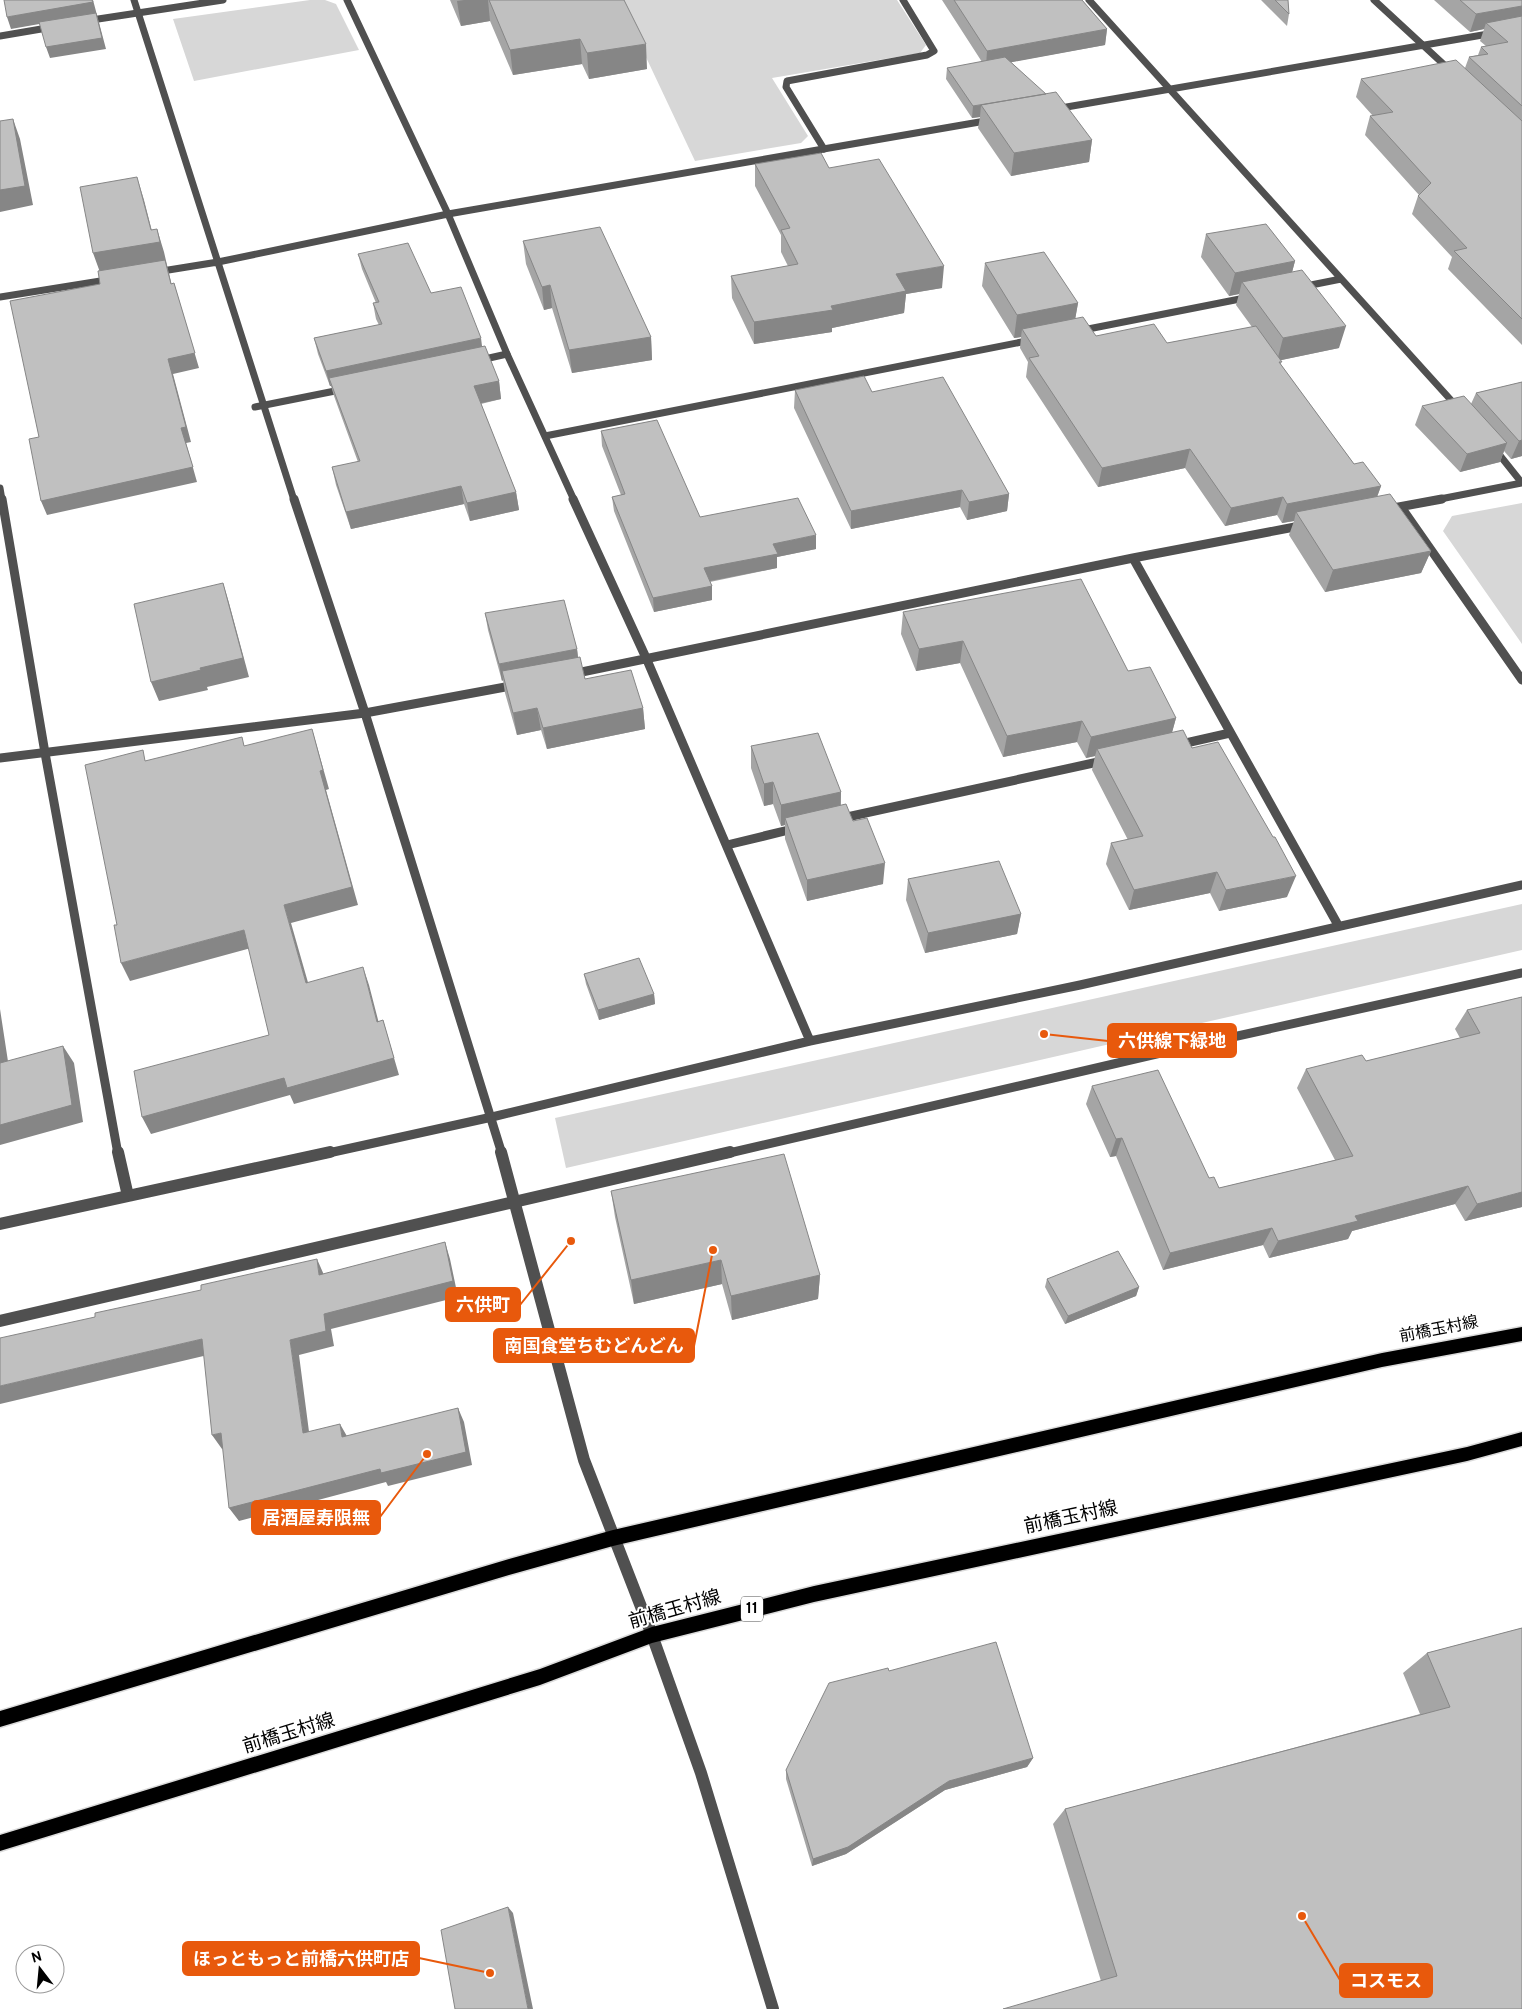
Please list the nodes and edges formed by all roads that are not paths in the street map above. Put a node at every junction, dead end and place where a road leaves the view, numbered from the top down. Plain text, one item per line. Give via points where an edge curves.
1 (134, 0) edge
2 (223, 0) edge
3 (347, 0) edge
4 (903, 0) edge
5 (1089, 0) edge
6 (1374, 0) edge
7 (137, 12) junction
8 (75, 23) edge
9 (66, 25) edge
10 (1504, 31) edge
11 (0, 36) edge
12 (1423, 45) junction
13 (1458, 78) edge
14 (1169, 89) junction
15 (1045, 111) edge
16 (996, 119) edge
17 (824, 149) junction
18 (448, 214) junction
19 (218, 262) junction
20 (150, 273) edge
21 (121, 278) edge
22 (1342, 279) junction
23 (1293, 289) edge
24 (1264, 295) edge
25 (0, 297) edge
26 (1069, 333) edge
27 (1040, 339) edge
28 (507, 354) junction
29 (468, 362) edge
30 (351, 387) edge
31 (259, 407) junction
32 (1466, 417) edge
33 (544, 436) junction
34 (1486, 439) edge
35 (1522, 483) edge
36 (0, 488) edge
37 (1400, 507) junction
38 (1381, 510) edge
39 (1314, 523) edge
40 (1132, 558) junction
41 (647, 660) junction
42 (560, 676) edge
43 (1522, 680) edge
44 (521, 684) edge
45 (365, 713) junction
46 (1230, 733) junction
47 (1162, 748) edge
48 (45, 752) junction
49 (0, 758) edge
50 (1114, 758) edge
51 (826, 822) edge
52 (807, 826) edge
53 (728, 845) junction
54 (1522, 885) edge
55 (1338, 925) junction
56 (1522, 973) edge
57 (810, 1041) junction
58 (492, 1117) junction
59 (128, 1196) junction
60 (516, 1202) junction
61 (0, 1224) edge
62 (0, 1321) edge
63 (1522, 1334) edge
64 (1522, 1439) edge
65 (613, 1538) junction
66 (652, 1636) junction
67 (0, 1719) edge
68 (0, 1843) edge
69 (772, 2009) edge

1 - 7 street
2 - 7 street
3 - 18 street
4 - 17 street via 934,51 927,55 787,80 786,86
5 - 14 street
6 - 12 street
7 - 8 street
7 - 19 street
9 - 11 street
10 - 12 street
12 - 13 street
12 - 14 street
14 - 15 street
14 - 22 street
16 - 17 street
17 - 18 street
18 - 19 street
18 - 28 street
19 - 20 street
19 - 31 street
21 - 25 street
22 - 23 street
22 - 32 street
24 - 26 street
27 - 33 street
28 - 29 street
28 - 33 street
30 - 31 street
31 - 45 street
33 - 41 street
34 - 35 street
35 - 37 street
36 - 48 street
37 - 38 street
37 - 43 street
39 - 40 street
40 - 41 street
40 - 46 street
41 - 42 street
41 - 53 street
44 - 45 street
45 - 48 street
45 - 58 street
46 - 47 street
46 - 55 street
48 - 49 street
48 - 59 street
50 - 51 street
52 - 53 street
53 - 57 street
54 - 55 street
55 - 57 street via 1080,985
56 - 60 street
57 - 58 street
58 - 59 street
58 - 60 street
59 - 61 street
60 - 62 street
60 - 65 street via 584,1460
63 - 65 main road, 前橋玉村線 via 1382,1360
64 - 66 main road, 前橋玉村線 / 11 via 1467,1454 814,1594
65 - 66 street
65 - 67 main road, 前橋玉村線 via 509,1566
66 - 68 main road, 前橋玉村線 / 11 via 540,1677
66 - 69 street via 702,1773

